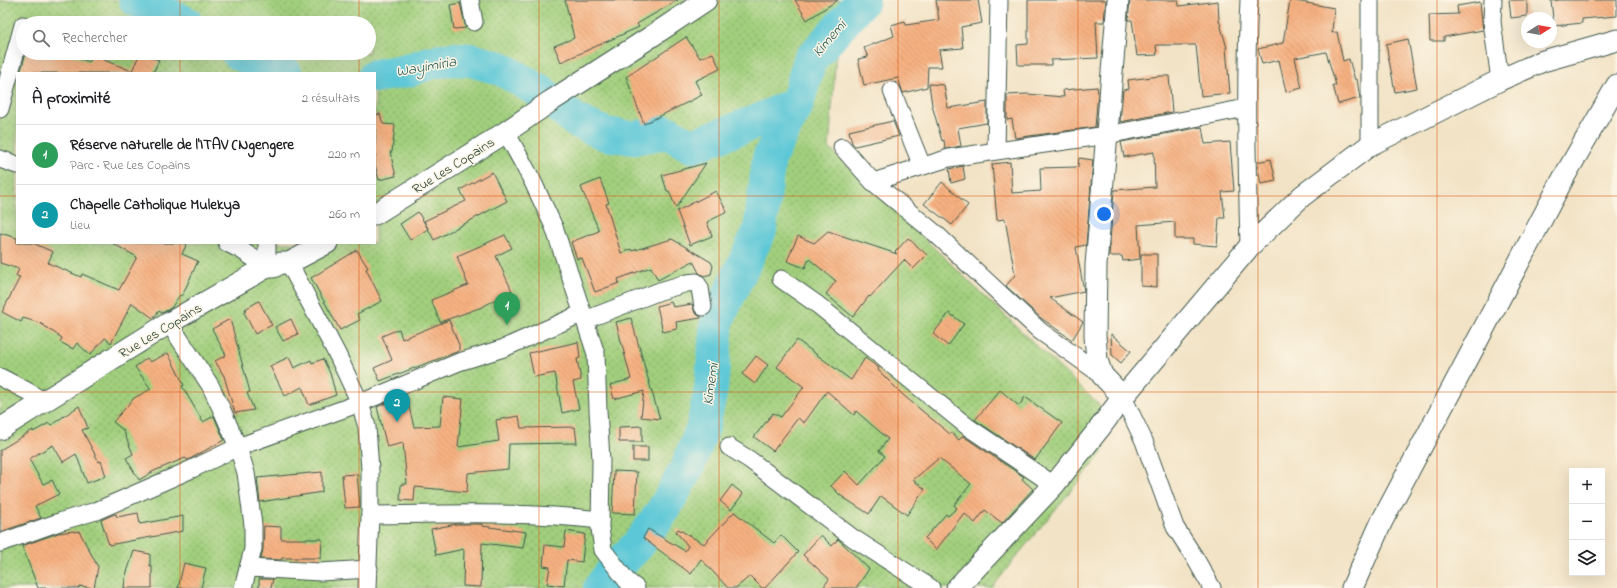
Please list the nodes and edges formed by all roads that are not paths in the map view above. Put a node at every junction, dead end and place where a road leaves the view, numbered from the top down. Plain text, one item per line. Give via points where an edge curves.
1 (470, 0) edge
2 (706, 0) edge
3 (1000, 0) edge
4 (1118, 0) edge
5 (1249, 0) edge
6 (1370, 0) edge
7 (1493, 0) edge
8 (474, 22) dead end
9 (1617, 40) edge
10 (16, 51) edge
11 (1500, 80) junction
12 (1617, 85) edge
13 (892, 91) dead end
14 (1246, 108) junction
15 (0, 109) edge
16 (506, 132) junction
17 (1107, 135) junction
18 (1370, 145) junction
19 (842, 147) dead end
20 (996, 150) junction
21 (0, 159) edge
22 (16, 165) edge
23 (922, 166) junction
24 (873, 182) junction
25 (376, 213) edge
26 (229, 244) edge
27 (266, 244) edge
28 (325, 244) edge
29 (1249, 247) junction
30 (289, 263) junction
31 (267, 267) junction
32 (781, 279) dead end
33 (703, 307) dead end
34 (584, 316) junction
35 (169, 323) junction
36 (1102, 375) junction
37 (0, 377) edge
38 (1123, 398) junction
39 (44, 402) junction
40 (360, 403) junction
41 (0, 429) edge
42 (238, 447) junction
43 (729, 448) dead end
44 (1054, 485) junction
45 (370, 515) junction
46 (600, 520) junction
47 (0, 543) edge
48 (248, 568) junction
49 (369, 569) junction
50 (632, 584) edge
51 (243, 588) edge
52 (368, 588) edge
53 (931, 588) edge
54 (957, 588) edge
55 (1212, 588) edge
56 (1352, 588) edge

1 - 8 street
2 - 16 street, Rue Les Copains
3 - 20 street
4 - 17 street
5 - 14 street
6 - 18 street
7 - 11 street via 1492,22
9 - 11 street via 1543,61
10 - 15 street
11 - 18 street
12 - 56 street via 1564,177 1385,514
13 - 23 street
14 - 17 street
14 - 29 street
16 - 25 street, Rue Les Copains
16 - 34 street via 554,227
17 - 20 street
17 - 36 street via 1096,265 1095,336 1097,360
18 - 29 street via 1302,196
19 - 24 street
20 - 23 street
21 - 22 street
23 - 24 street
24 - 36 street via 935,233 1040,331
26 - 31 street
27 - 31 street
28 - 30 street, Rue Les Copains
29 - 38 street
30 - 31 street, Rue Les Copains
30 - 40 street
31 - 35 street, Rue Les Copains
32 - 44 street via 968,427
33 - 34 street via 700,288 696,282 687,282
34 - 40 street via 504,348 459,362
34 - 46 street via 596,354 601,460
35 - 39 street, Rue Les Copains
35 - 42 street via 210,385
36 - 38 street
37 - 39 street
38 - 44 street
38 - 55 street via 1144,441 1175,527
39 - 41 street, Rue Les Copains
40 - 42 street
40 - 45 street via 367,427
42 - 47 street via 96,511
42 - 48 street via 246,474 253,525
43 - 53 street via 750,460 853,538
44 - 54 street
45 - 46 street via 510,514
45 - 49 street
46 - 50 street via 603,550
48 - 49 street via 320,572
48 - 51 street
49 - 52 street

